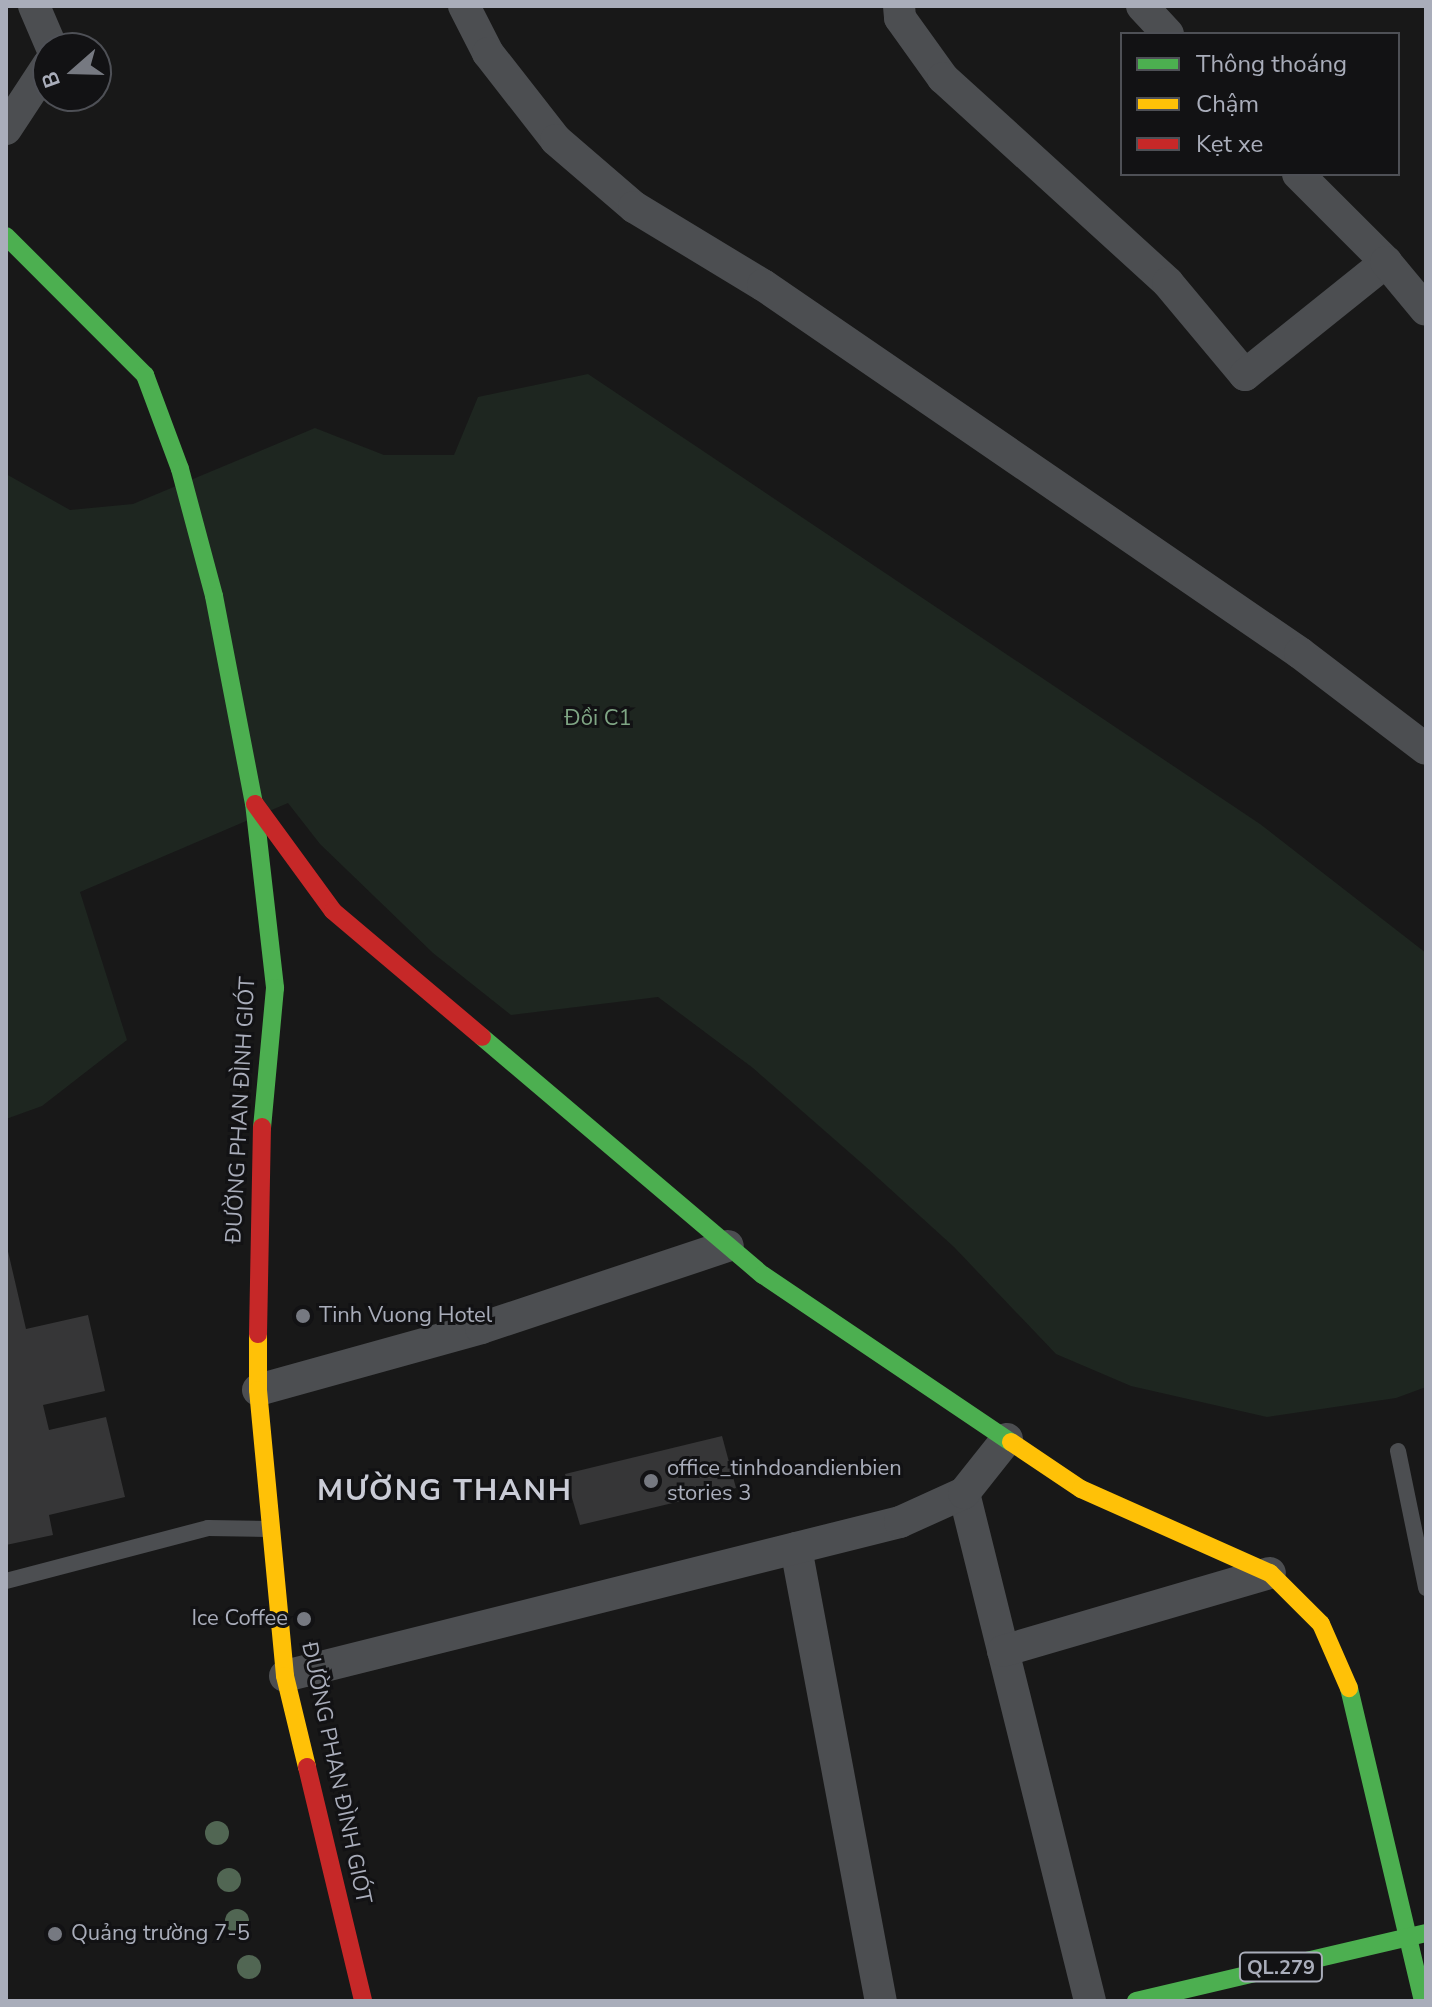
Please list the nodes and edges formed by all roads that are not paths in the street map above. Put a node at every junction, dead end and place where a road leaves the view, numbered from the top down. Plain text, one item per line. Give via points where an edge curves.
1 (34, 6) edge
2 (464, 6) edge
3 (899, 6) edge
4 (1142, 6) edge
5 (45, 32) edge
6 (1166, 32) edge
7 (32, 89) edge
8 (6, 129) edge
9 (1300, 176) edge
10 (6, 236) edge
11 (1386, 262) junction
12 (1426, 310) edge
13 (1426, 749) edge
14 (254, 803) junction
15 (728, 1246) junction
16 (258, 1390) junction
17 (1007, 1439) junction
18 (1398, 1451) dead end
19 (964, 1493) junction
20 (271, 1529) junction
21 (796, 1548) junction
22 (1270, 1573) junction
23 (6, 1581) edge
24 (1426, 1588) edge
25 (1003, 1651) junction
26 (285, 1676) junction
27 (1418, 1934) edge
28 (363, 2001) edge
29 (881, 2001) edge
30 (1090, 2001) edge
31 (1136, 2001) edge
32 (1423, 2001) edge

1 - 5 street
2 - 13 street via 488,53 556,140 634,207 763,285 1261,626
3 - 11 street via 900,18 943,78 1168,283 1245,375
4 - 6 street
7 - 8 street
9 - 11 street
10 - 14 main road, ĐƯỜNG PHAN ĐÌNH GIÓT via 145,375 180,469 214,596
11 - 12 street
14 - 15 main road via 333,911
14 - 16 main road, ĐƯỜNG PHAN ĐÌNH GIÓT via 275,988 257,1182
15 - 16 street via 481,1328
15 - 17 main road
16 - 20 main road, ĐƯỜNG PHAN ĐÌNH GIÓT
17 - 19 street
17 - 22 main road via 1081,1489
18 - 24 lane
19 - 21 street via 900,1522
19 - 25 street
20 - 23 lane via 208,1528
20 - 26 main road, ĐƯỜNG PHAN ĐÌNH GIÓT
21 - 26 street
21 - 29 street
22 - 25 street
22 - 27 main road via 1321,1624 1345,1673
25 - 30 street
26 - 28 main road, ĐƯỜNG PHAN ĐÌNH GIÓT
27 - 31 main road, QL.279
27 - 32 main road

